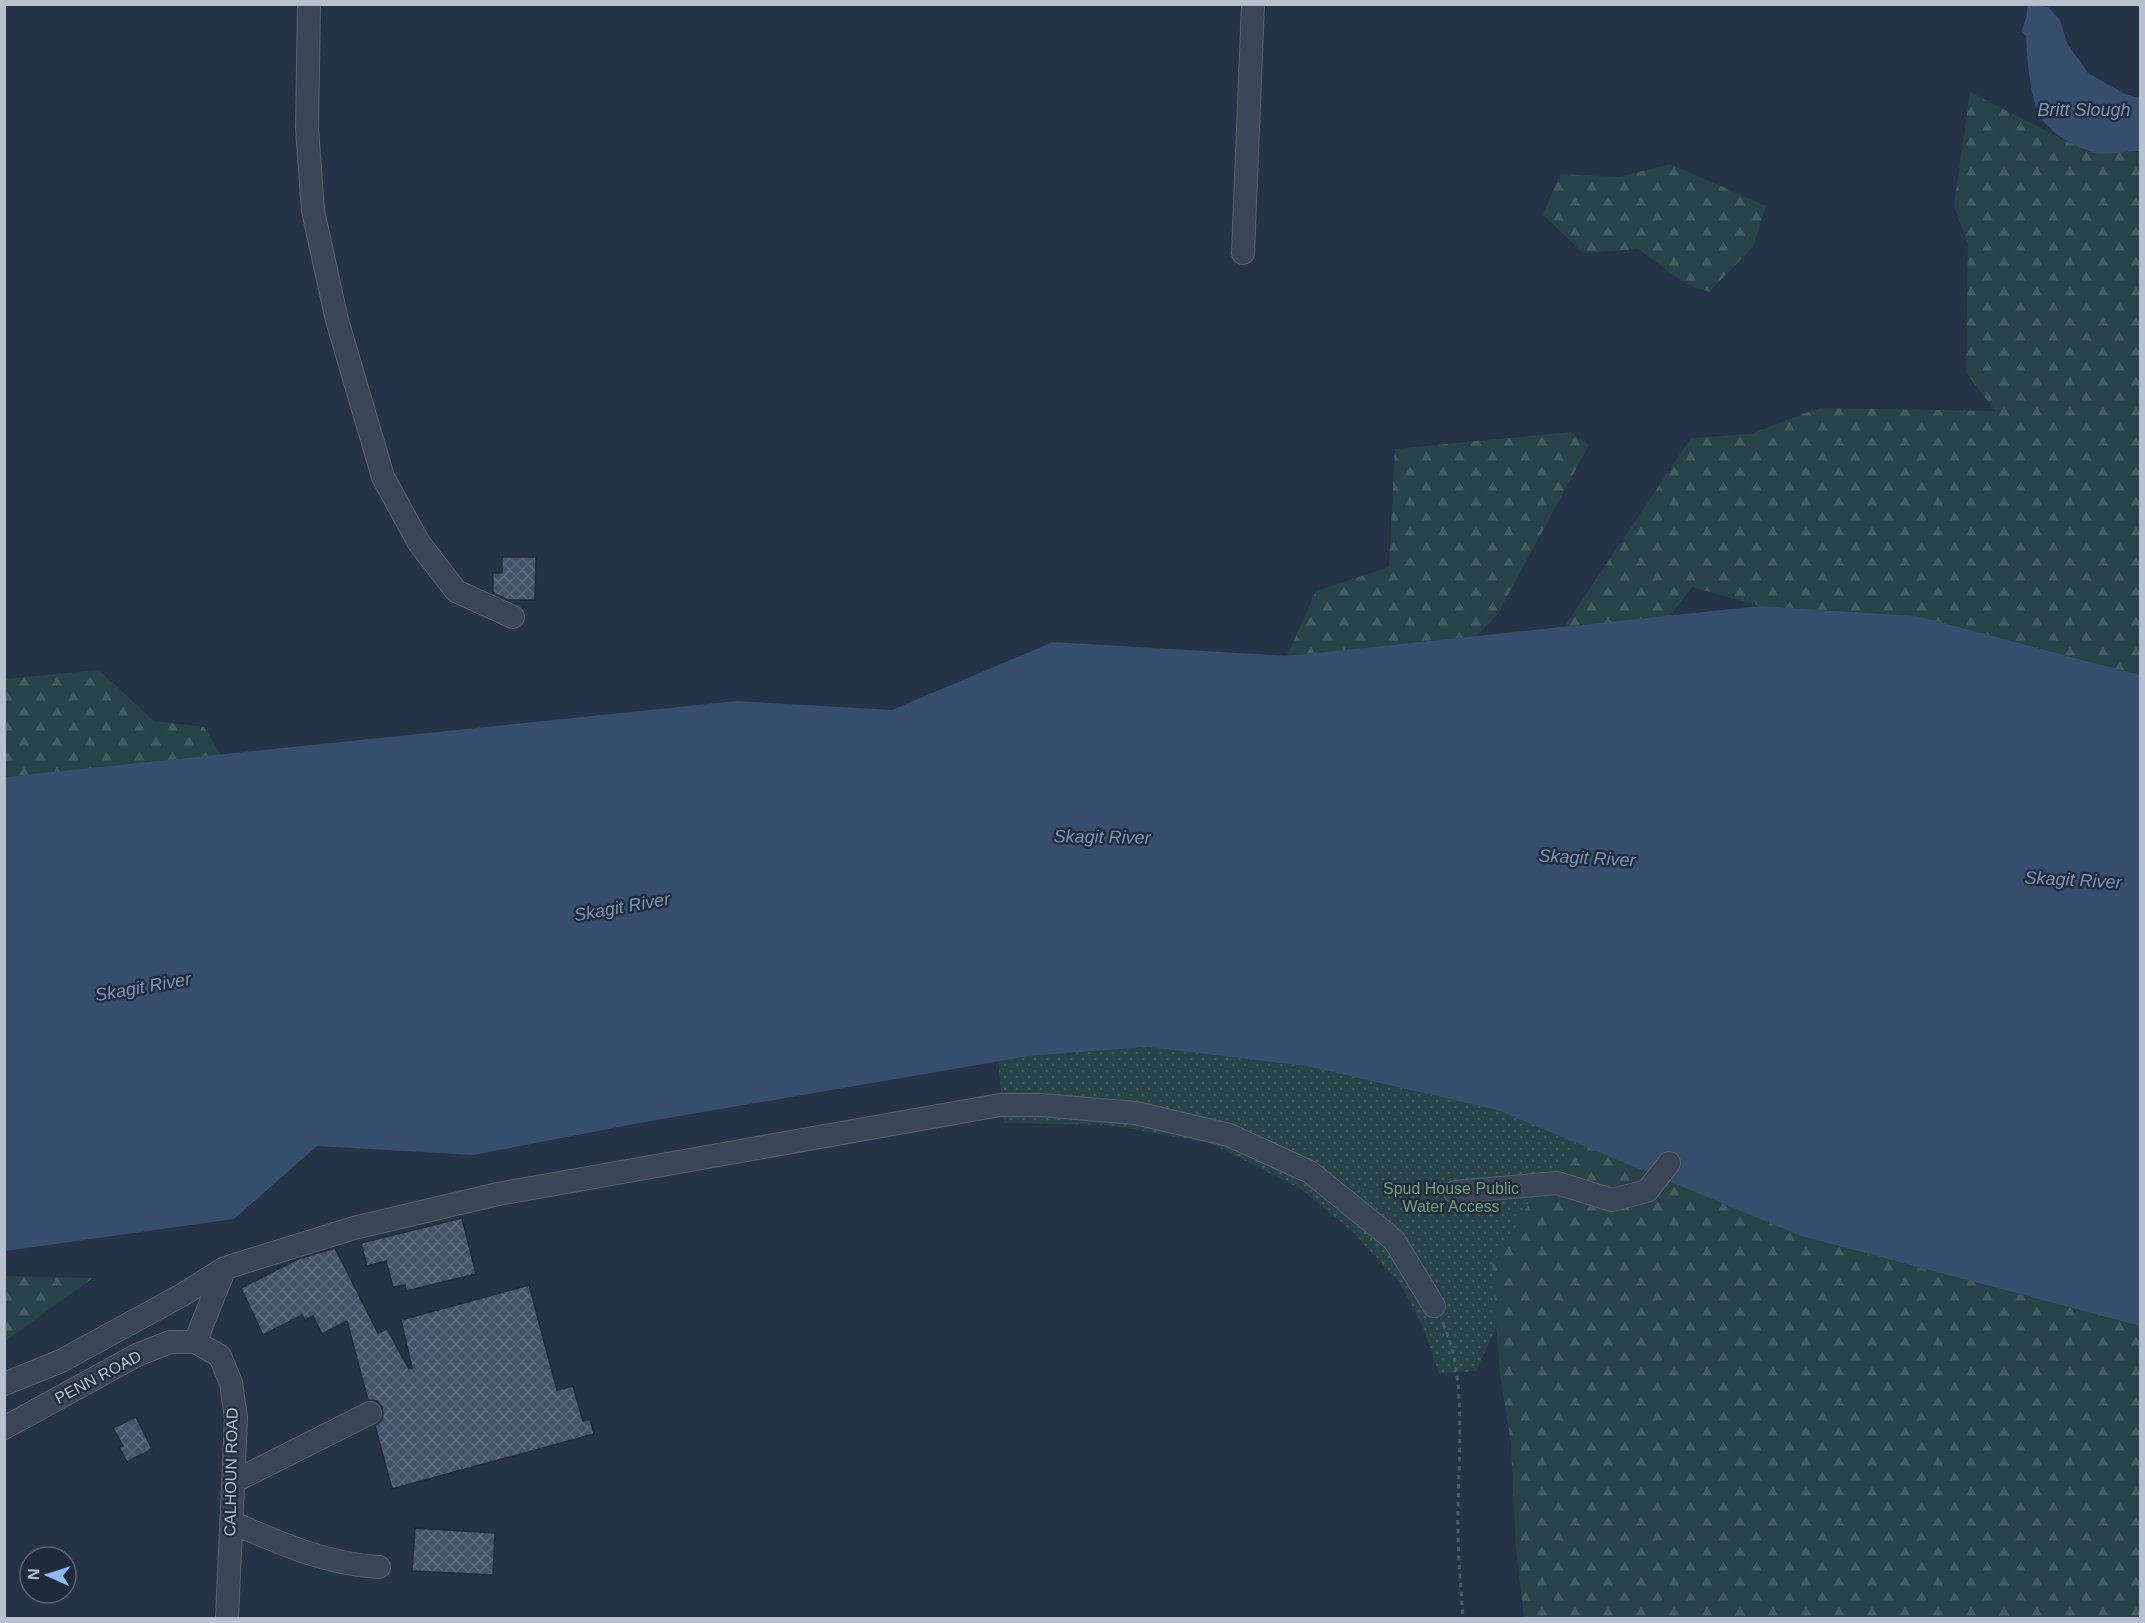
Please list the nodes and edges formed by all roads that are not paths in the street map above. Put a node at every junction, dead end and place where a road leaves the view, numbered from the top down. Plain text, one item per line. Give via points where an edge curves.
1 (309, 4) edge
2 (1253, 4) edge
3 (1243, 253) dead end
4 (513, 617) dead end
5 (1669, 1163) dead end
6 (1455, 1192) dead end
7 (225, 1268) junction
8 (1434, 1306) road end
9 (195, 1342) junction
10 (4, 1384) edge
11 (370, 1413) dead end
12 (4, 1428) edge
13 (233, 1482) junction
14 (231, 1522) junction
15 (379, 1567) dead end
16 (226, 1618) edge

1 - 4 street via 306,128 313,212 337,320 383,477 419,543 456,591
2 - 3 street
5 - 6 street via 1647,1191 1612,1200 1557,1183
7 - 8 street via 354,1228 498,1194 1000,1105 1040,1105 1136,1113 1229,1135 1310,1173 1394,1240
7 - 9 street
7 - 10 street via 61,1361
9 - 12 street, PENN ROAD via 170,1342 137,1355
9 - 13 street, CALHOUN ROAD via 220,1356 231,1383 236,1418
11 - 13 street
13 - 14 street, CALHOUN ROAD
14 - 15 street via 320,1558
14 - 16 street, CALHOUN ROAD

